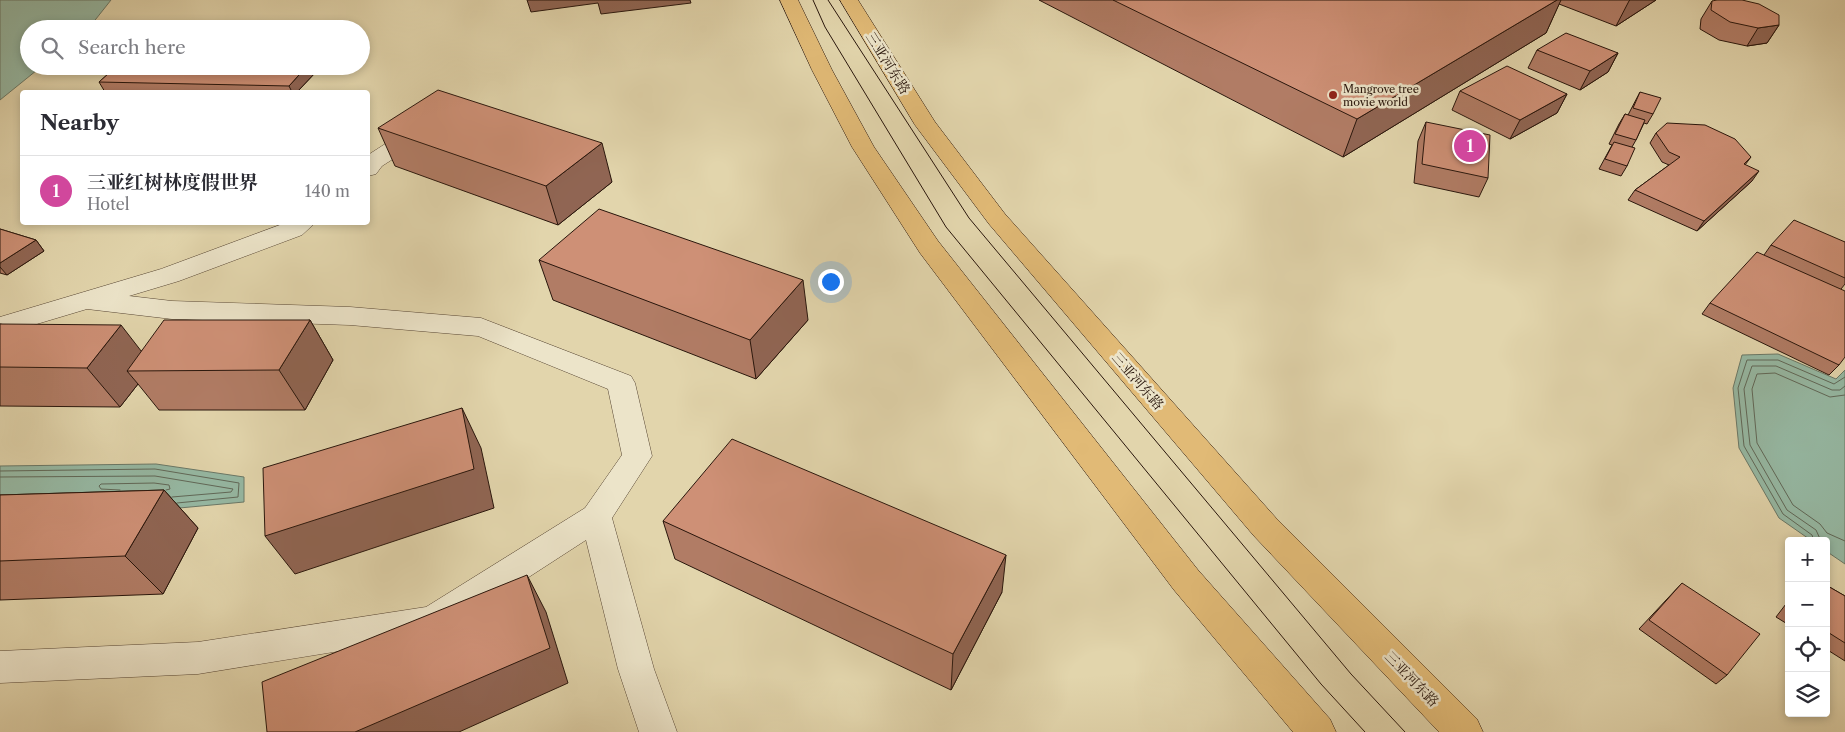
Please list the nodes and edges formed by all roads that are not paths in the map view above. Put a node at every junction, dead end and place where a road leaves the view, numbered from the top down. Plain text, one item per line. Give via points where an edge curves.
1 (789, 0) edge
2 (850, 0) edge
3 (424, 129) edge
4 (370, 166) edge
5 (300, 225) edge
6 (86, 300) junction
7 (0, 326) edge
8 (596, 517) junction
9 (0, 667) edge
10 (658, 732) edge
11 (1317, 732) edge
12 (1464, 732) edge

1 - 11 main road via 864,147 929,247 1186,580
2 - 12 main road, 三亚河东路 via 926,124 998,218 1265,527
3 - 4 lane via 374,160
5 - 6 lane via 179,272
6 - 7 lane
6 - 8 lane via 172,310 350,316 481,327 621,383 637,456
8 - 9 lane via 432,621 198,658
8 - 10 lane via 636,669

